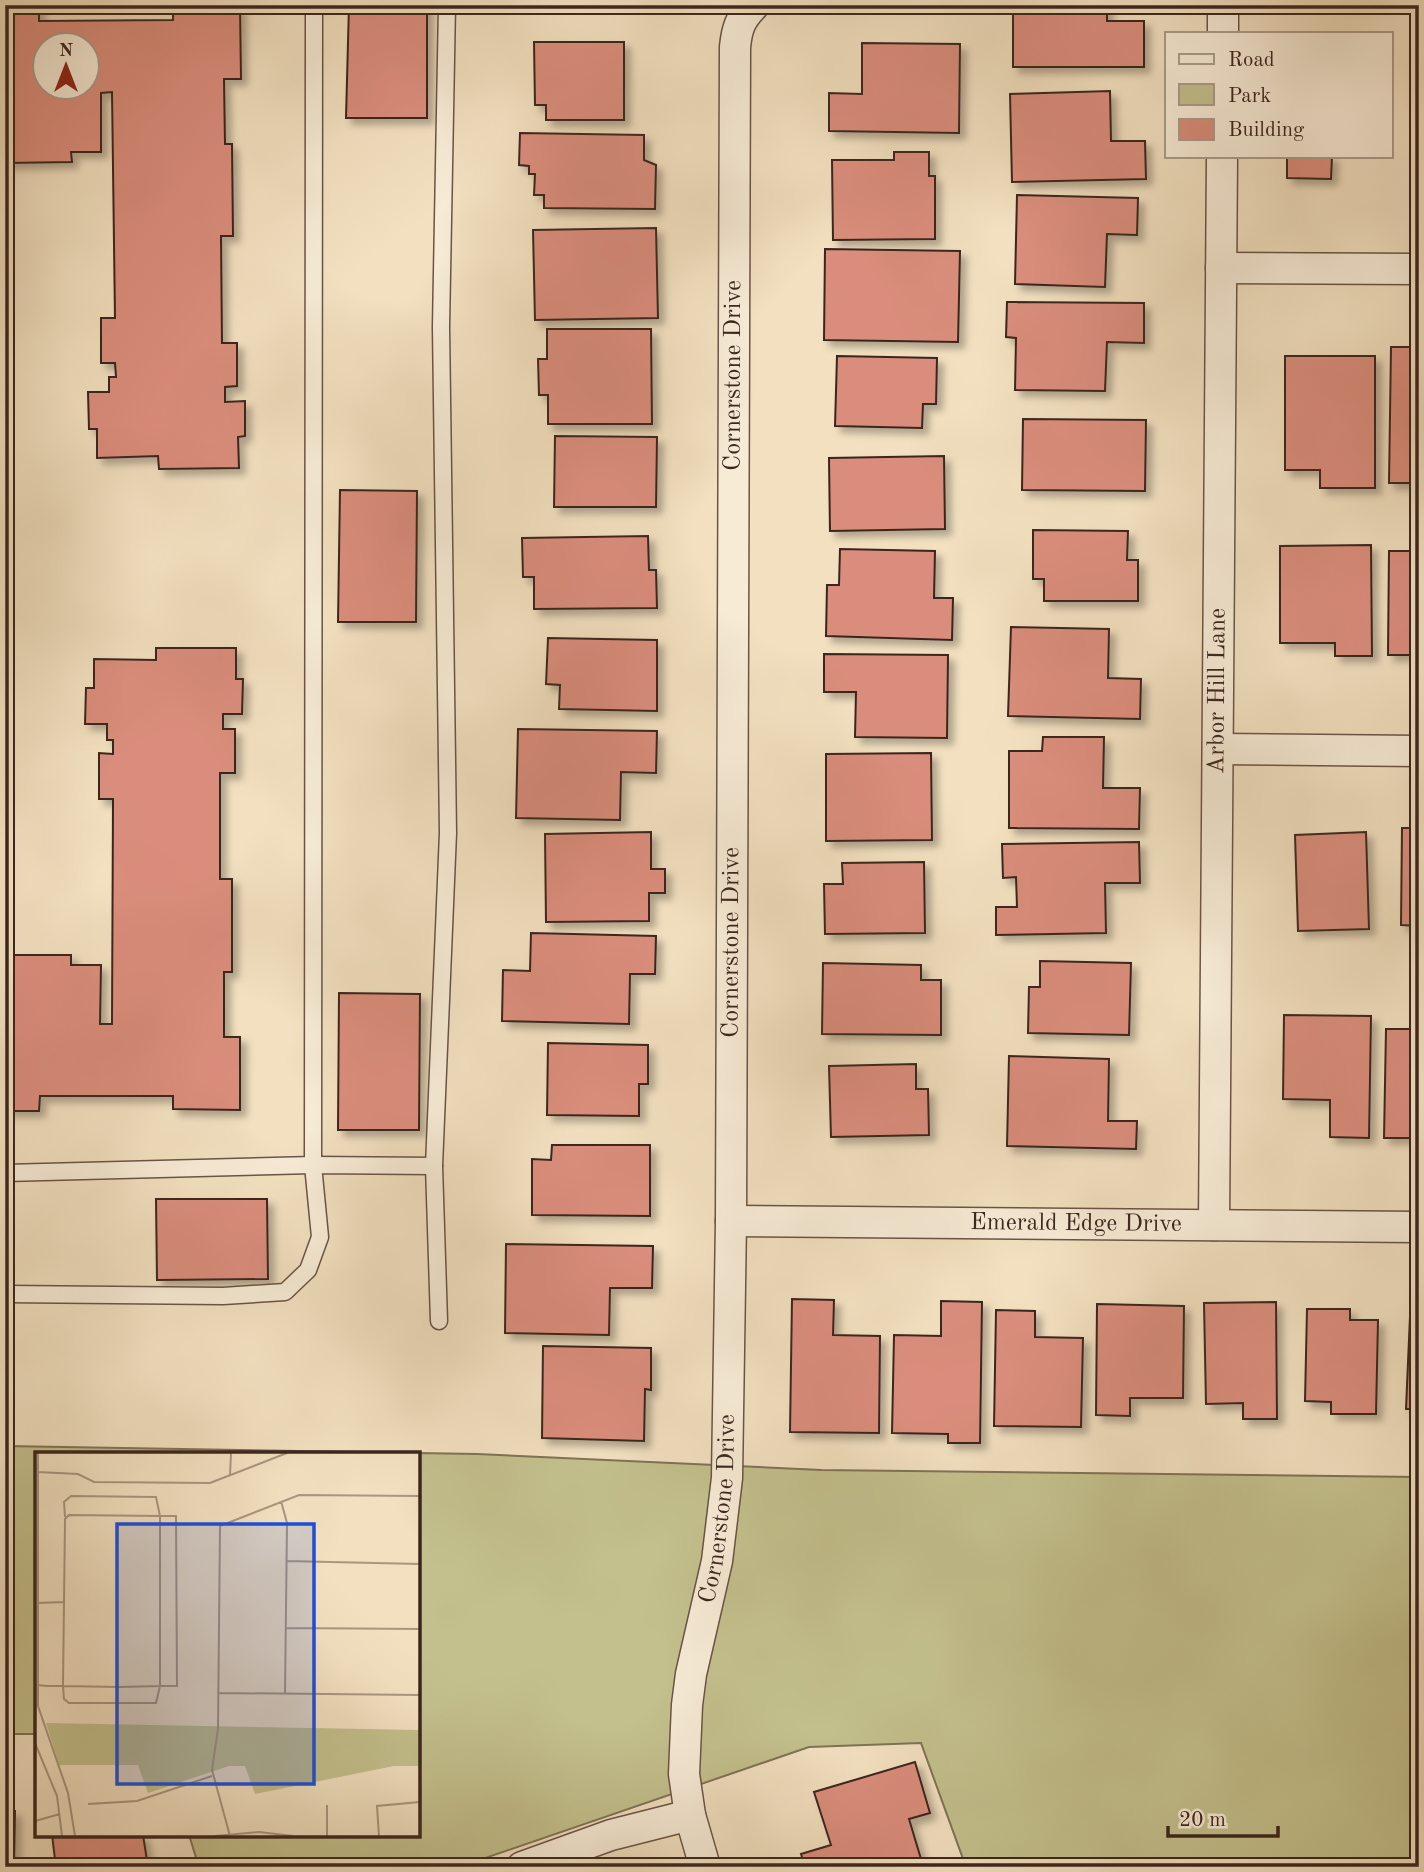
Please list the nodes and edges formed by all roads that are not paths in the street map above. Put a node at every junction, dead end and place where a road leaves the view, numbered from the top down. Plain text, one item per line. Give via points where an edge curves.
1 (314, 5) edge
2 (447, 5) edge
3 (1223, 5) edge
4 (749, 10) edge
5 (1223, 32) edge
6 (1222, 158) edge
7 (1222, 268) junction
8 (1419, 269) edge
9 (1218, 749) junction
10 (1419, 751) edge
11 (313, 1165) junction
12 (434, 1166) junction
13 (5, 1173) edge
14 (731, 1221) junction
15 (1214, 1225) junction
16 (1419, 1227) edge
17 (5, 1294) edge
18 (439, 1321) dead end
19 (690, 1815) junction
20 (522, 1867) edge
21 (705, 1867) edge

1 - 11 lane
2 - 12 lane via 441,327 448,833
3 - 5 street
4 - 14 street, Cornerstone Drive via 737,29 735,47
6 - 7 street, Arbor Hill Lane
7 - 8 street
7 - 9 street, Arbor Hill Lane
9 - 10 street
9 - 15 street, Arbor Hill Lane
11 - 12 lane
11 - 13 lane
11 - 17 lane via 320,1237 307,1270 285,1292 223,1296
12 - 18 lane
14 - 15 street, Emerald Edge Drive
14 - 19 street, Cornerstone Drive via 727,1478 717,1561 687,1704 684,1774
15 - 16 street, Emerald Edge Drive
19 - 20 street via 611,1835
19 - 21 street, Cornerstone Drive

